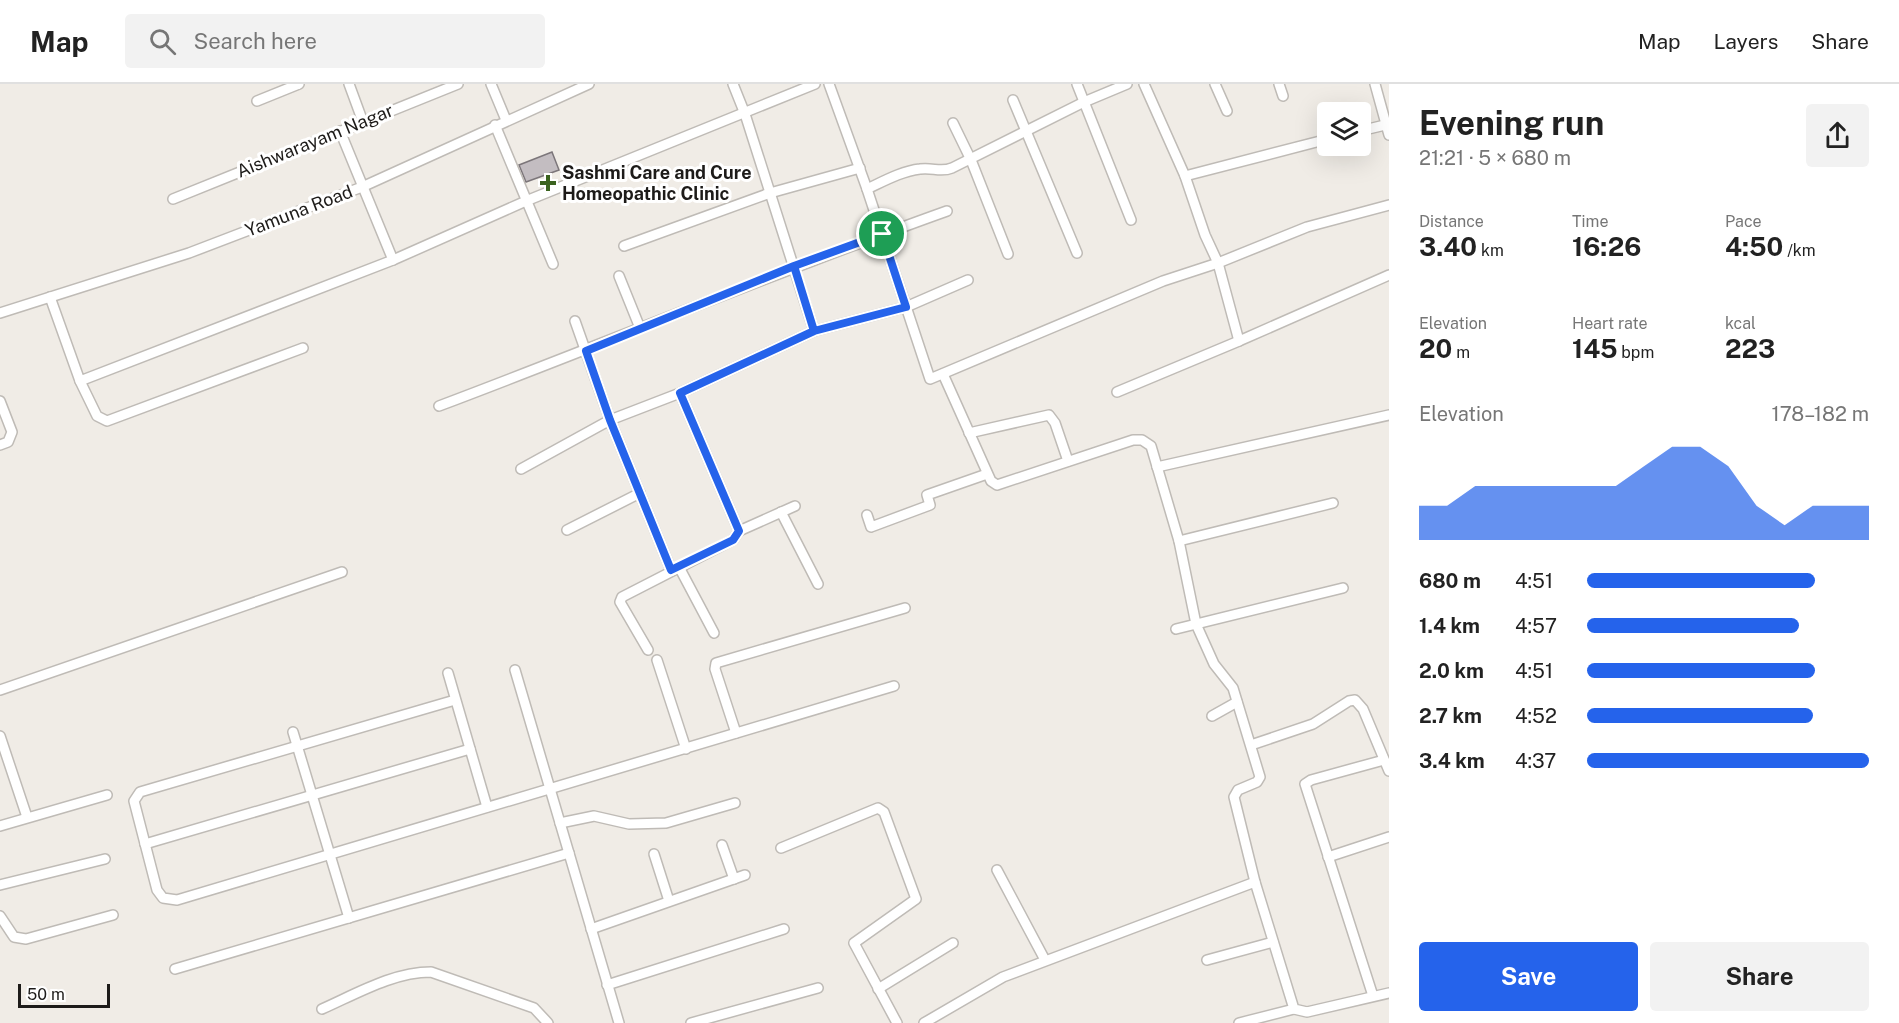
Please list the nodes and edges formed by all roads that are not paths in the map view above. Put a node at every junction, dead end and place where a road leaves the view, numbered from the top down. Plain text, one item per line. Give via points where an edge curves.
1 (299, 84) edge
2 (349, 84) edge
3 (458, 84) edge
4 (491, 84) edge
5 (560, 84) edge
6 (589, 84) edge
7 (733, 84) edge
8 (815, 84) edge
9 (829, 84) edge
10 (1077, 84) edge
11 (1127, 84) edge
12 (1144, 84) edge
13 (1215, 84) edge
14 (1279, 84) edge
15 (1375, 84) edge
16 (1389, 94) edge
17 (563, 95) junction
18 (1283, 96) dead end
19 (1013, 100) dead end
20 (1379, 100) junction
21 (257, 101) dead end
22 (1084, 102) junction
23 (1227, 111) dead end
24 (745, 114) junction
25 (506, 120) junction
26 (363, 122) junction
27 (953, 123) dead end
28 (495, 124) junction
29 (1385, 125) junction
30 (1371, 128) edge
31 (340, 131) junction
32 (1027, 132) junction
33 (1389, 135) edge
34 (1317, 142) edge
35 (971, 160) junction
36 (860, 168) junction
37 (1185, 176) junction
38 (362, 187) junction
39 (867, 189) junction
40 (770, 193) junction
41 (173, 199) dead end
42 (526, 201) junction
43 (1389, 205) edge
44 (947, 210) dead end
45 (1131, 220) dead end
46 (882, 234) junction
47 (624, 246) dead end
48 (1077, 253) dead end
49 (1008, 254) dead end
50 (393, 260) junction
51 (1218, 263) junction
52 (553, 264) dead end
53 (794, 266) junction
54 (1389, 275) edge
55 (619, 276) dead end
56 (968, 280) dead end
57 (50, 297) junction
58 (906, 307) junction
59 (0, 313) edge
60 (575, 321) dead end
61 (640, 328) junction
62 (814, 331) junction
63 (1239, 341) junction
64 (303, 348) dead end
65 (586, 351) junction
66 (943, 374) junction
67 (80, 381) junction
68 (1118, 392) dead end
69 (680, 393) junction
70 (0, 400) edge
71 (440, 405) dead end
72 (1389, 416) edge
73 (610, 420) junction
74 (969, 433) junction
75 (0, 445) edge
76 (1068, 461) junction
77 (1157, 467) junction
78 (521, 469) dead end
79 (987, 474) junction
80 (640, 493) junction
81 (1333, 503) dead end
82 (795, 506) dead end
83 (781, 512) junction
84 (867, 515) dead end
85 (567, 530) dead end
86 (739, 531) junction
87 (1179, 541) junction
88 (675, 569) junction
89 (342, 572) dead end
90 (818, 584) dead end
91 (1343, 588) dead end
92 (905, 608) dead end
93 (1196, 624) junction
94 (1176, 629) dead end
95 (714, 633) dead end
96 (648, 650) dead end
97 (657, 660) dead end
98 (515, 670) dead end
99 (448, 674) dead end
100 (894, 686) dead end
101 (0, 690) edge
102 (455, 700) junction
103 (1238, 702) junction
104 (1212, 716) dead end
105 (293, 732) dead end
106 (736, 734) junction
107 (0, 736) edge
108 (1251, 745) junction
109 (297, 746) junction
110 (470, 749) junction
111 (686, 749) junction
112 (1384, 760) junction
113 (4, 762) edge
114 (1389, 771) edge
115 (550, 789) junction
116 (107, 795) dead end
117 (312, 796) junction
118 (735, 803) dead end
119 (487, 807) junction
120 (27, 817) junction
121 (560, 823) junction
122 (0, 826) edge
123 (1389, 837) edge
124 (146, 844) junction
125 (722, 845) dead end
126 (781, 848) dead end
127 (330, 853) junction
128 (569, 854) junction
129 (654, 854) dead end
130 (1329, 857) junction
131 (105, 859) dead end
132 (997, 870) dead end
133 (745, 875) dead end
134 (734, 879) junction
135 (1255, 882) junction
136 (0, 885) edge
137 (669, 901) junction
138 (113, 915) dead end
139 (0, 916) edge
140 (349, 918) junction
141 (784, 928) dead end
142 (591, 929) junction
143 (1273, 942) junction
144 (953, 943) dead end
145 (1045, 960) junction
146 (1207, 960) dead end
147 (175, 969) dead end
148 (607, 985) junction
149 (818, 988) dead end
150 (878, 989) junction
151 (1389, 993) edge
152 (1373, 996) junction
153 (322, 1008) dead end
154 (1294, 1009) junction
155 (549, 1023) edge
156 (619, 1023) edge
157 (690, 1023) edge
158 (897, 1023) edge
159 (924, 1023) edge
160 (1239, 1023) edge

1 - 21 street
2 - 26 street
3 - 26 street, Aishwarayam Nagar
4 - 25 street
5 - 17 street
6 - 17 street, Yamuna Road
7 - 24 street
8 - 24 street
9 - 36 street
10 - 22 street
11 - 22 street
12 - 37 street
13 - 23 street
14 - 18 street
15 - 20 street
16 - 20 street
17 - 25 street, Yamuna Road
19 - 32 street
20 - 29 street
22 - 32 street
22 - 45 street
24 - 40 street
24 - 42 street
25 - 28 street, Yamuna Road
26 - 31 street, Aishwarayam Nagar
27 - 35 street
28 - 38 street, Yamuna Road
28 - 42 street
29 - 30 street
29 - 33 street
31 - 38 street
31 - 41 street, Aishwarayam Nagar
32 - 35 street
32 - 48 street
34 - 37 street
35 - 39 street via 942,172 921,169 891,177
35 - 49 street
36 - 39 street
36 - 40 street
37 - 51 street
38 - 50 street
38 - 57 street, Yamuna Road via 189,253
39 - 46 street
40 - 47 street
40 - 53 street
42 - 50 street
42 - 52 street
43 - 51 street via 1307,227
44 - 46 street
46 - 53 street
46 - 58 street
50 - 67 street
51 - 63 street
51 - 66 street via 1163,281
53 - 61 street
53 - 62 street
54 - 63 street
55 - 61 street
56 - 58 street
57 - 59 street, Yamuna Road
57 - 67 street
58 - 62 street
58 - 66 street via 930,379
60 - 65 street
61 - 65 street
62 - 69 street
63 - 68 street
64 - 67 street via 108,420 97,416
65 - 71 street
65 - 73 street
66 - 74 street
69 - 73 street
69 - 86 street
70 - 75 street via 12,432 8,442
72 - 77 street
73 - 78 street
73 - 80 street
74 - 76 street via 1049,415
74 - 79 street
76 - 77 street via 1142,440 1151,446
76 - 79 street via 998,484 990,481
77 - 87 street
79 - 84 street via 927,495 930,505 872,526
80 - 85 street
80 - 88 street
81 - 87 street
82 - 83 street
83 - 86 street
83 - 90 street
86 - 88 street via 733,540
87 - 93 street
88 - 95 street
88 - 96 street via 620,599
89 - 101 street
91 - 93 street
92 - 106 street via 716,663
93 - 94 street
93 - 103 street via 1214,664 1233,688
97 - 111 street
98 - 115 street
99 - 102 street
100 - 106 street
102 - 109 street
102 - 110 street
103 - 104 street
103 - 108 street
105 - 109 street
106 - 111 street
107 - 113 street
108 - 112 street via 1313,724 1355,700 1363,709
108 - 135 street via 1259,779 1238,790 1234,797
109 - 117 street
109 - 124 street via 140,792 134,801
110 - 117 street
110 - 119 street
111 - 115 street
112 - 114 street
112 - 130 street via 1305,784
113 - 120 street
115 - 119 street
115 - 121 street
116 - 120 street
117 - 124 street
117 - 127 street
118 - 121 street via 666,823 629,824 594,816
119 - 127 street
120 - 122 street
121 - 128 street
123 - 130 street
124 - 127 street via 157,890 169,900
125 - 134 street
126 - 150 street via 882,809 916,899 854,943
127 - 140 street
128 - 140 street
128 - 142 street
129 - 137 street
130 - 152 street
131 - 136 street
132 - 145 street
133 - 134 street
134 - 137 street
135 - 143 street
135 - 145 street
137 - 142 street
138 - 139 street via 26,939 14,937
140 - 147 street
141 - 148 street
142 - 148 street
143 - 146 street
143 - 154 street
144 - 150 street
145 - 159 street via 1003,977
148 - 156 street
149 - 157 street
150 - 158 street
151 - 152 street
152 - 154 street via 1307,1012
153 - 155 street via 385,981 431,972 534,1008
154 - 160 street

